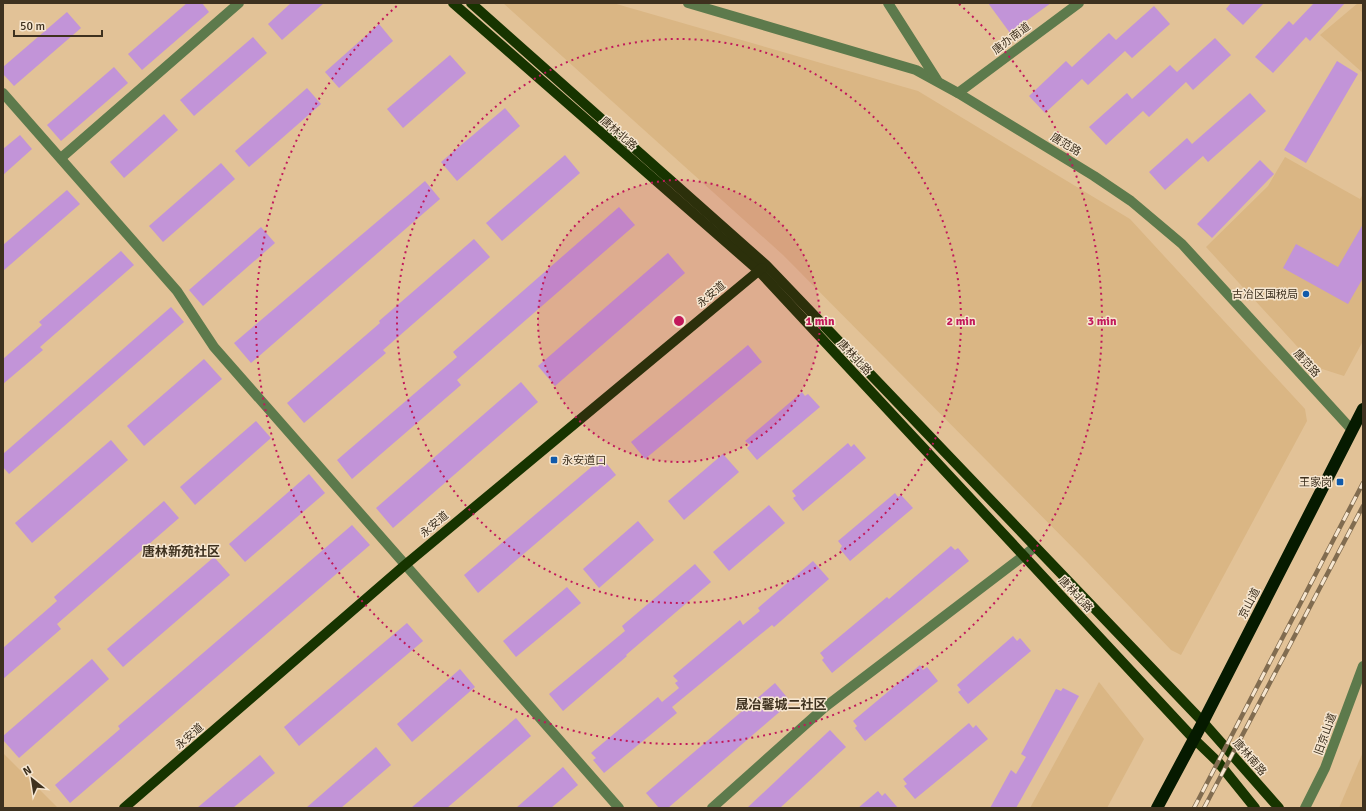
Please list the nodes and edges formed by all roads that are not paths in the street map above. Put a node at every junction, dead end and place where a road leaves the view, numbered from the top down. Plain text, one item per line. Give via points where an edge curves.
1 (239, 3) edge
2 (453, 3) edge
3 (471, 3) edge
4 (688, 3) edge
5 (888, 3) edge
6 (1079, 3) edge
7 (937, 80) junction
8 (3, 92) edge
9 (958, 93) junction
10 (60, 158) junction
11 (762, 268) junction
12 (1363, 408) edge
13 (1352, 430) junction
14 (1035, 547) junction
15 (1024, 556) junction
16 (404, 565) junction
17 (1363, 666) edge
18 (1203, 722) junction
19 (1194, 739) junction
20 (124, 808) edge
21 (619, 808) edge
22 (712, 808) edge
23 (1157, 808) edge
24 (1256, 808) edge
25 (1279, 808) edge
26 (1305, 808) edge

1 - 10 street
2 - 11 main road, 唐林北路
3 - 11 main road, 唐林北路
4 - 7 street, 唐范路 via 916,70
5 - 7 street
6 - 9 street, 唐办南道
7 - 9 street, 唐范路
8 - 10 street
9 - 13 street, 唐范路 via 1100,180 1131,201 1182,244
10 - 16 street via 177,291 214,347
11 - 14 main road, 唐林北路
11 - 15 main road, 唐林北路
11 - 16 main road, 永安道
12 - 13 highway, 京山道
13 - 18 highway, 京山道
14 - 15 street
14 - 18 main road, 唐林北路
15 - 19 main road, 唐林北路
15 - 22 street via 825,708
16 - 20 main road, 永安道
16 - 21 street
17 - 26 street, 旧京山道 via 1325,768
18 - 19 highway, 京山道
18 - 25 main road, 唐林南路
19 - 23 highway, 京山道
19 - 24 main road via 1218,762

